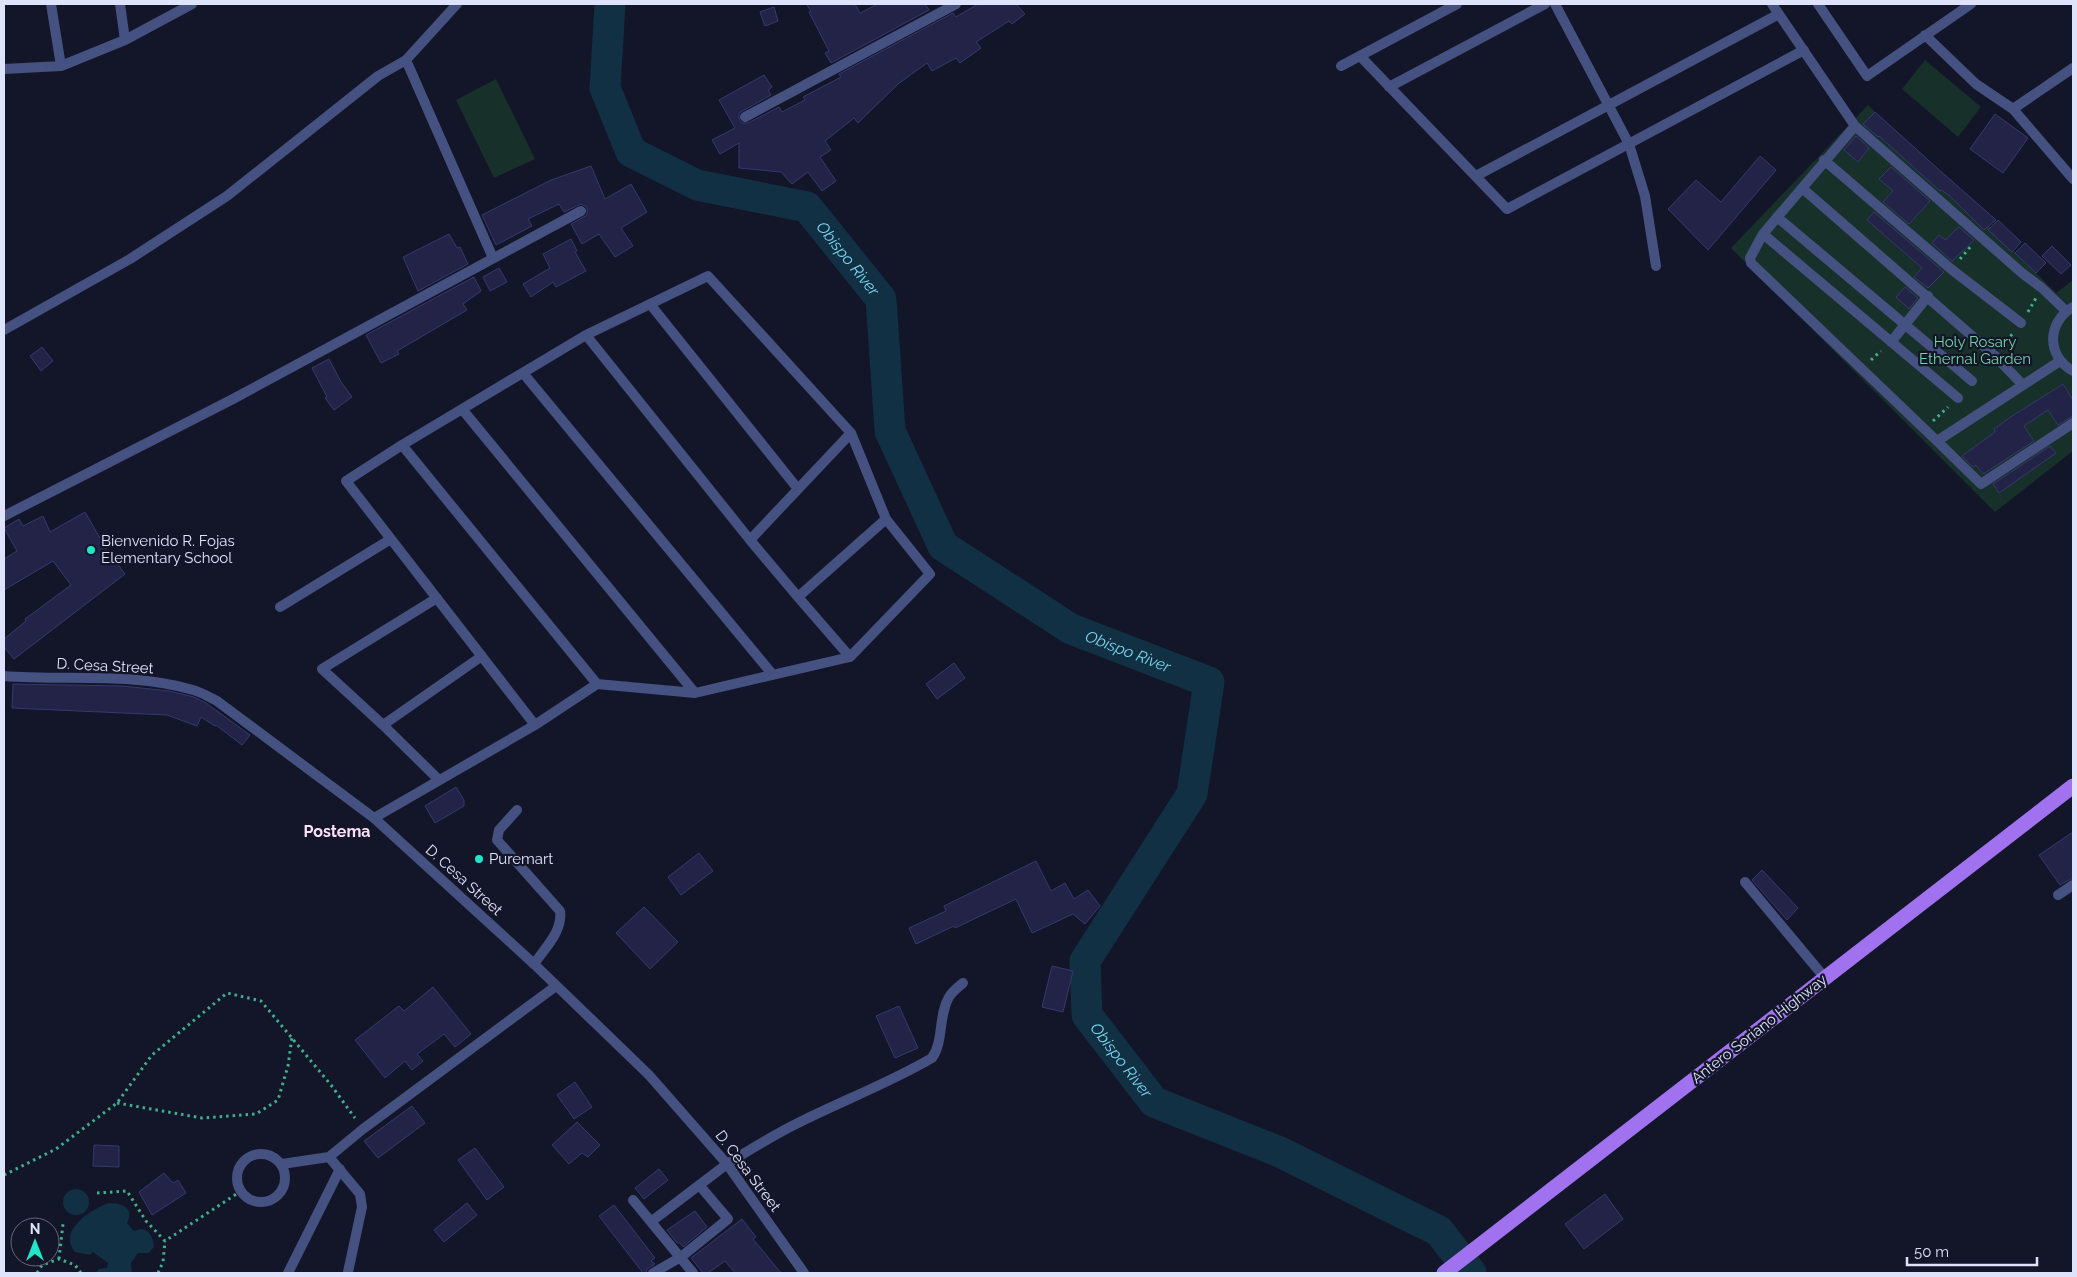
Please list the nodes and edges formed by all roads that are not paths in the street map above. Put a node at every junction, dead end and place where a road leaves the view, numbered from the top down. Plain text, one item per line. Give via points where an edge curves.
1 (51, 4) edge
2 (120, 4) edge
3 (190, 4) edge
4 (457, 4) edge
5 (956, 4) edge
6 (1457, 4) edge
7 (1545, 4) edge
8 (1555, 4) edge
9 (1772, 4) edge
10 (1818, 4) edge
11 (1971, 4) edge
12 (1779, 14) junction
13 (1925, 35) junction
14 (125, 40) junction
15 (1804, 50) junction
16 (1360, 56) junction
17 (406, 60) junction
18 (61, 66) junction
19 (1341, 66) dead end
20 (2073, 68) edge
21 (4, 69) edge
22 (1389, 87) junction
23 (1608, 106) junction
24 (2013, 109) junction
25 (745, 117) dead end
26 (1855, 126) junction
27 (1629, 144) junction
28 (1824, 160) junction
29 (1476, 176) junction
30 (2073, 179) edge
31 (1802, 188) junction
32 (581, 211) dead end
33 (1777, 217) junction
34 (1763, 234) junction
35 (493, 258) junction
36 (1656, 266) dead end
37 (1928, 296) junction
38 (650, 304) junction
39 (2069, 309) edge
40 (2021, 323) dead end
41 (1906, 325) junction
42 (4, 330) edge
43 (586, 335) junction
44 (1891, 342) junction
45 (2060, 360) junction
46 (2073, 371) edge
47 (523, 373) junction
48 (1972, 381) dead end
49 (2022, 384) junction
50 (1958, 398) dead end
51 (462, 409) junction
52 (2073, 423) edge
53 (851, 433) junction
54 (1938, 441) junction
55 (402, 445) junction
56 (798, 490) junction
57 (4, 516) edge
58 (886, 519) junction
59 (391, 539) junction
60 (750, 540) junction
61 (798, 597) junction
62 (437, 598) junction
63 (280, 607) dead end
64 (482, 656) junction
65 (850, 657) junction
66 (772, 675) junction
67 (4, 676) edge
68 (597, 684) junction
69 (695, 692) junction
70 (383, 725) junction
71 (535, 725) junction
72 (439, 780) junction
73 (2073, 786) edge
74 (517, 810) dead end
75 (374, 818) junction
76 (1745, 882) dead end
77 (2073, 885) edge
78 (2058, 895) dead end
79 (534, 964) junction
80 (1825, 978) junction
81 (963, 983) dead end
82 (556, 986) junction
83 (328, 1157) junction
84 (282, 1164) junction
85 (727, 1164) junction
86 (340, 1169) junction
87 (700, 1186) junction
88 (633, 1200) dead end
89 (652, 1221) junction
90 (681, 1257) junction
91 (348, 1272) edge
92 (288, 1273) edge
93 (653, 1273) edge
94 (693, 1273) edge
95 (804, 1273) edge
96 (1444, 1273) edge

1 - 18 street
2 - 14 street
3 - 14 street
4 - 17 street
5 - 25 street
6 - 16 street
7 - 22 street
8 - 23 street
9 - 12 street
10 - 13 street via 1867,76
11 - 13 street
12 - 15 street
12 - 23 street
13 - 24 street via 1976,84
14 - 18 street
15 - 26 street
15 - 27 street
16 - 19 street
16 - 22 street
17 - 35 street
17 - 42 street via 378,76 227,196 184,226
18 - 21 street
20 - 24 street
22 - 29 street
23 - 27 street
23 - 29 street
24 - 30 street
26 - 28 street
26 - 39 street via 2022,273
27 - 29 street via 1507,210
27 - 36 street via 1645,196
28 - 31 street
28 - 40 street via 1952,270
31 - 33 street
31 - 37 street
32 - 35 street
33 - 34 street
33 - 41 street
34 - 44 street
34 - 54 street via 1751,254 1751,263
35 - 57 street via 232,399
37 - 41 street
37 - 49 street
38 - 43 street
38 - 53 street via 708,276
38 - 56 street
39 - 45 street via 2058,320 2053,335 2054,351
41 - 44 street
41 - 48 street
43 - 47 street
43 - 60 street
44 - 50 street
45 - 46 street
45 - 49 street
47 - 51 street
47 - 66 street
49 - 54 street
51 - 55 street
51 - 69 street
52 - 54 street via 1981,484
53 - 56 street
53 - 58 street
55 - 59 street via 346,481
55 - 68 street
56 - 60 street
58 - 61 street
58 - 65 street via 930,574
59 - 62 street
59 - 63 street
60 - 61 street
61 - 65 street
62 - 64 street
62 - 70 street via 322,669
64 - 70 street
64 - 71 street
65 - 66 street
66 - 69 street
67 - 75 street, D. Cesa Street via 149,682 194,690 217,701
68 - 69 street
68 - 71 street
70 - 72 street
71 - 72 street
72 - 75 street
73 - 80 main road, Antero Soriano Highway
74 - 79 street via 496,834 497,840 560,911 561,919 559,928
75 - 79 street, D. Cesa Street
76 - 80 street
77 - 78 street
79 - 82 street, D. Cesa Street
80 - 96 main road, Antero Soriano Highway
81 - 85 street via 949,997 932,1058 801,1121
82 - 83 street
82 - 85 street, D. Cesa Street via 648,1075
83 - 84 street
83 - 86 street
84 - 84 street via 286,1180 278,1195 271,1200 254,1201 241,1191 238,1169 248,1158 262,1153
85 - 87 street
85 - 95 street, D. Cesa Street
86 - 91 street via 360,1194 362,1207
86 - 92 street
87 - 89 street
87 - 90 street via 728,1219
88 - 89 street
89 - 90 street
90 - 93 street
90 - 94 street

